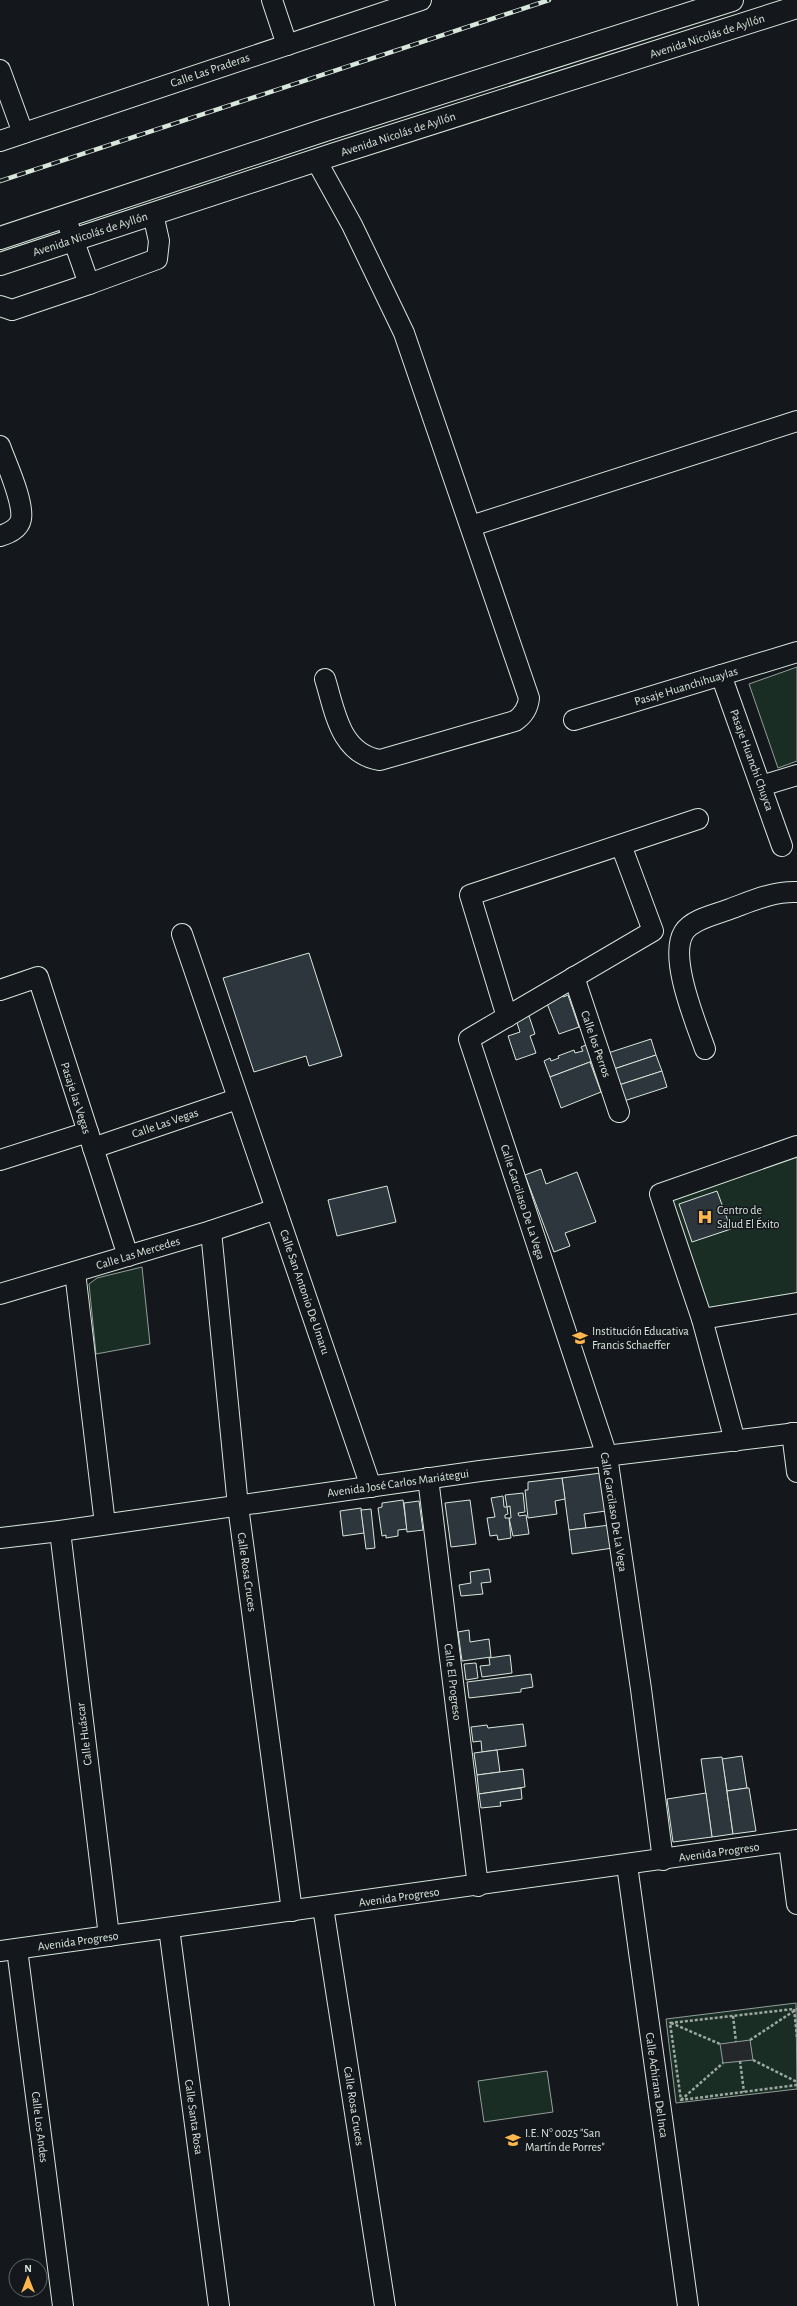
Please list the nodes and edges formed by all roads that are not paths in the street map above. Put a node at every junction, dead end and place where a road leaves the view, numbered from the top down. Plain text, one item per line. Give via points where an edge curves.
1 (272, 0) edge
2 (421, 0) edge
3 (732, 0) edge
4 (797, 7) edge
5 (287, 45) junction
6 (0, 70) edge
7 (325, 130) junction
8 (23, 133) junction
9 (0, 141) edge
10 (325, 157) junction
11 (153, 214) junction
12 (65, 216) junction
13 (0, 238) edge
14 (74, 240) junction
15 (0, 264) edge
16 (89, 284) junction
17 (0, 306) edge
18 (797, 421) edge
19 (0, 446) edge
20 (471, 526) junction
21 (0, 536) edge
22 (797, 652) edge
23 (721, 675) junction
24 (325, 679) dead end
25 (574, 720) dead end
26 (797, 775) edge
27 (761, 786) junction
28 (698, 819) dead end
29 (621, 845) junction
30 (782, 846) dead end
31 (797, 892) edge
32 (182, 934) dead end
33 (574, 977) junction
34 (0, 990) edge
35 (507, 1017) junction
36 (705, 1049) dead end
37 (237, 1099) junction
38 (619, 1112) dead end
39 (90, 1140) junction
40 (797, 1146) edge
41 (0, 1160) edge
42 (276, 1209) junction
43 (211, 1231) junction
44 (128, 1256) junction
45 (75, 1272) junction
46 (0, 1294) edge
47 (797, 1303) edge
48 (702, 1319) junction
49 (795, 1433) edge
50 (735, 1441) junction
51 (607, 1456) junction
52 (797, 1472) edge
53 (428, 1478) junction
54 (371, 1486) junction
55 (238, 1506) junction
56 (105, 1524) junction
57 (60, 1531) junction
58 (0, 1538) edge
59 (793, 1841) edge
60 (663, 1860) junction
61 (627, 1865) junction
62 (478, 1886) junction
63 (797, 1904) edge
64 (323, 1907) junction
65 (292, 1911) junction
66 (169, 1928) junction
67 (108, 1936) junction
68 (9, 1950) edge
69 (63, 2306) edge
70 (219, 2306) edge
71 (385, 2306) edge
72 (688, 2306) edge

1 - 5 street
2 - 5 street, Calle Las Praderas
3 - 7 main road, Avenida Nicolás de Ayllón
4 - 10 main road, Avenida Nicolás de Ayllón
5 - 8 street, Calle Las Praderas
6 - 8 street
7 - 10 main road
7 - 12 main road, Avenida Nicolás de Ayllón
8 - 9 street, Calle Las Praderas
10 - 11 main road, Avenida Nicolás de Ayllón
10 - 20 street via 352,225 404,333
11 - 14 main road, Avenida Nicolás de Ayllón
11 - 16 street via 159,241 157,259
12 - 13 main road, Avenida Nicolás de Ayllón
12 - 14 street
14 - 15 main road, Avenida Nicolás de Ayllón
14 - 16 street
16 - 17 street via 12,310
18 - 20 street
19 - 21 street via 19,501 21,519 13,531
20 - 24 street via 529,698 527,708 521,717 509,723 380,760 358,752 348,743
22 - 23 street, Pasaje Huanchihuaylas
23 - 25 street, Pasaje Huanchihuaylas
23 - 27 street, Pasaje Huanchi Chuyca
26 - 27 street
27 - 30 street, Pasaje Huanchi Chuyca
28 - 29 street
29 - 33 street via 653,931
29 - 35 street via 470,895
31 - 36 street via 780,891 695,923 684,932 680,952 681,980
32 - 37 street, Calle San Antonio De Umaru
33 - 35 street
33 - 38 street, Calle los Perros
34 - 39 street, Pasaje las Vegas via 38,977
35 - 51 street, Calle Garcilaso De La Vega via 469,1039
37 - 39 street, Calle Las Vegas
37 - 42 street, Calle San Antonio De Umaru
39 - 41 street, Calle Las Vegas
39 - 44 street, Pasaje las Vegas
40 - 48 street via 660,1194
42 - 43 street, Calle Las Mercedes
42 - 54 street, Calle San Antonio De Umaru
43 - 44 street, Calle Las Mercedes
43 - 55 street, Calle Rosa Cruces
44 - 45 street, Calle Las Mercedes
45 - 46 street, Calle Las Mercedes
45 - 56 street
47 - 48 street
48 - 50 street
49 - 50 street, Avenida José Carlos Mariátegui
49 - 52 street
50 - 51 street, Avenida José Carlos Mariátegui
51 - 53 street, Avenida José Carlos Mariátegui
51 - 60 street, Calle Garcilaso De La Vega
53 - 54 street, Avenida José Carlos Mariátegui
53 - 62 street, Calle El Progreso
54 - 55 street, Avenida José Carlos Mariátegui
55 - 56 street, Avenida José Carlos Mariátegui
55 - 65 street, Calle Rosa Cruces
56 - 57 street, Avenida José Carlos Mariátegui
57 - 58 street, Avenida José Carlos Mariátegui
57 - 67 street, Calle Huáscar
59 - 60 street, Avenida Progreso
59 - 63 street
60 - 61 street, Avenida Progreso
61 - 62 street, Avenida Progreso
61 - 72 street, Calle Achirana Del Inca
62 - 64 street, Avenida Progreso
64 - 65 street, Avenida Progreso
64 - 71 street, Calle Rosa Cruces
65 - 66 street, Avenida Progreso
66 - 67 street, Avenida Progreso
66 - 70 street, Calle Santa Rosa
67 - 68 street, Avenida Progreso
68 - 69 street, Calle Los Andes

